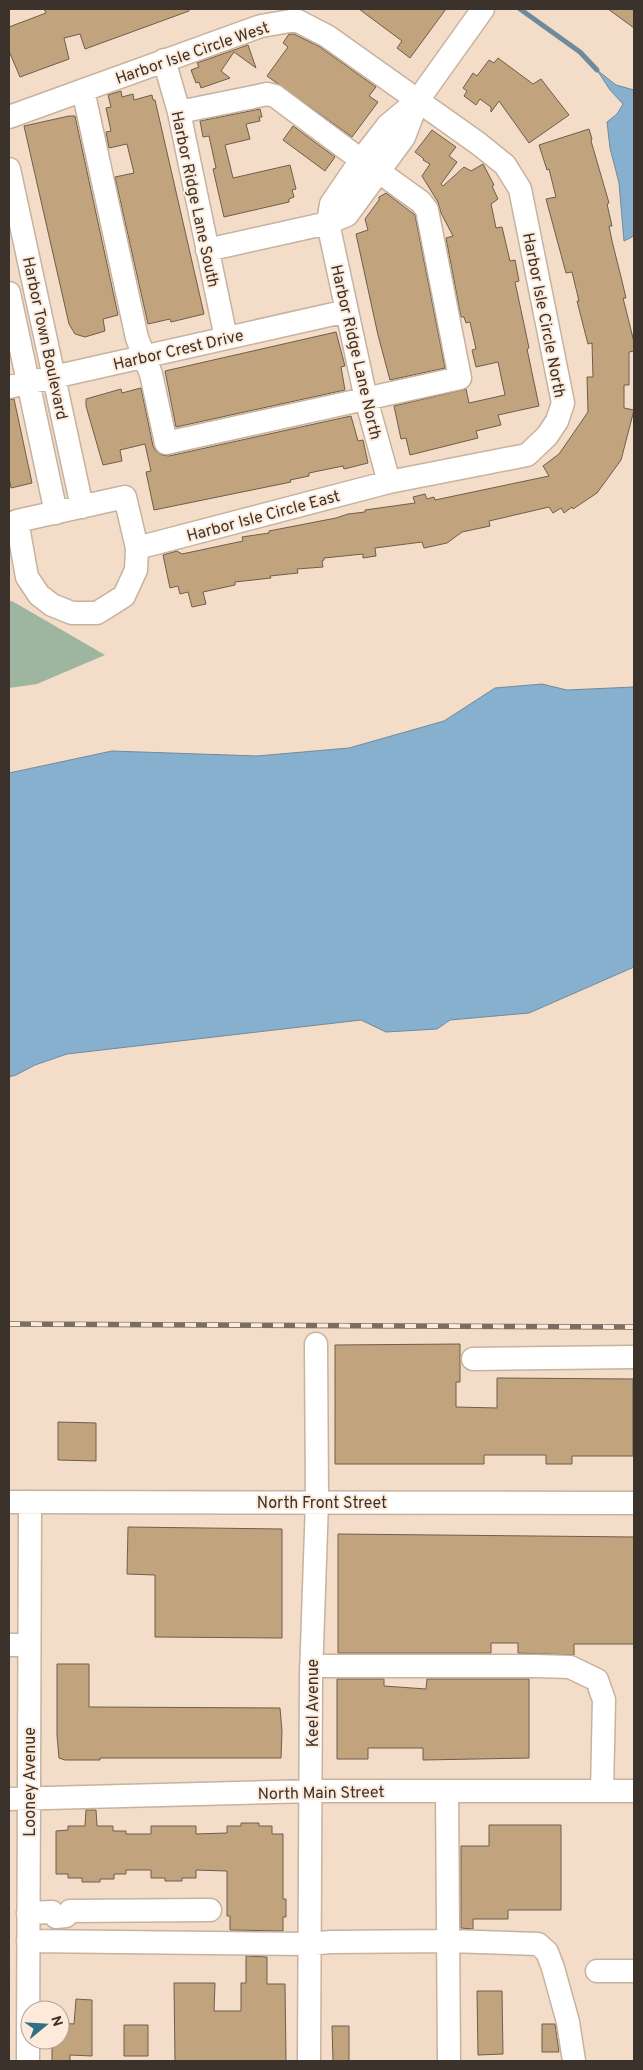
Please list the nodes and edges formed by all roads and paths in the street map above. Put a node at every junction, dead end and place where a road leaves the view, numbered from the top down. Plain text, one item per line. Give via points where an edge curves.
1 (478, 16) edge
2 (164, 60) junction
3 (83, 90) junction
4 (418, 100) junction
5 (179, 112) junction
6 (9, 117) edge
7 (370, 165) junction
8 (9, 169) edge
9 (328, 223) junction
10 (208, 250) junction
11 (9, 293) edge
12 (347, 311) junction
13 (226, 338) junction
14 (144, 356) junction
15 (54, 376) junction
16 (18, 385) edge
17 (366, 399) junction
18 (389, 482) junction
19 (82, 507) junction
20 (56, 513) junction
21 (137, 548) junction
22 (18, 579) edge
23 (316, 1344) dead end
24 (634, 1357) edge
25 (473, 1359) dead end
26 (317, 1501) junction
27 (19, 1502) edge
28 (634, 1503) edge
29 (14, 1644) edge
30 (312, 1666) junction
31 (312, 1791) junction
32 (448, 1791) junction
33 (602, 1791) junction
34 (634, 1792) edge
35 (19, 1800) edge
36 (210, 1910) dead end
37 (28, 1913) junction
38 (449, 1941) junction
39 (309, 1944) junction
40 (22, 1947) edge
41 (597, 1971) dead end
42 (634, 1971) edge
43 (28, 2061) edge
44 (309, 2061) edge
45 (449, 2061) edge
46 (574, 2061) edge

1 - 4 street
2 - 3 street, Harbor Isle Circle West
2 - 4 street, Harbor Isle Circle West via 262,26 296,20 328,36
2 - 5 street, Harbor Ridge Lane South
3 - 6 street, Harbor Isle Circle West
3 - 14 street via 137,338
4 - 7 street via 404,137
4 - 18 street, Harbor Isle Circle North via 505,165 520,189 563,402 548,436 527,455
5 - 7 street via 267,94 275,96
5 - 10 street, Harbor Ridge Lane South
7 - 9 street via 347,215
7 - 17 street via 421,202 427,210 460,378
8 - 15 street, Harbor Town Boulevard
9 - 10 street
9 - 12 street, Harbor Ridge Lane North
10 - 13 street, Harbor Ridge Lane South
11 - 16 street, Harbor Town Boulevard
12 - 13 street, Harbor Crest Drive
12 - 17 street, Harbor Ridge Lane North
13 - 14 street, Harbor Crest Drive
14 - 15 street, Harbor Crest Drive
14 - 17 street via 166,443
15 - 16 street, Harbor Crest Drive
15 - 19 street, Harbor Town Boulevard
16 - 20 street, Harbor Town Boulevard
17 - 18 street, Harbor Ridge Lane North
18 - 21 street, Harbor Isle Circle East
19 - 20 street
19 - 21 street via 125,497
20 - 22 street via 17,521
21 - 22 street via 136,570 124,596 97,613 72,613 52,605
23 - 26 street, Keel Avenue
24 - 25 street
26 - 27 street, North Front Street
26 - 28 street, North Front Street
26 - 30 street, Keel Avenue
27 - 29 street, Looney Avenue
29 - 35 street, Looney Avenue
30 - 31 street, Keel Avenue
30 - 33 street via 534,1666 579,1670 597,1680 604,1700
31 - 32 street, North Main Street
31 - 35 street, North Main Street
31 - 39 street, Keel Avenue
32 - 33 street, North Main Street
32 - 38 street
33 - 34 street, North Main Street
35 - 37 street, Looney Avenue
36 - 37 street
37 - 40 street, Looney Avenue
38 - 39 street
38 - 45 street
38 - 46 street via 538,1944 546,1952 553,1968 568,2022
39 - 40 street
39 - 44 street, Keel Avenue
40 - 43 street, Looney Avenue
41 - 42 street

